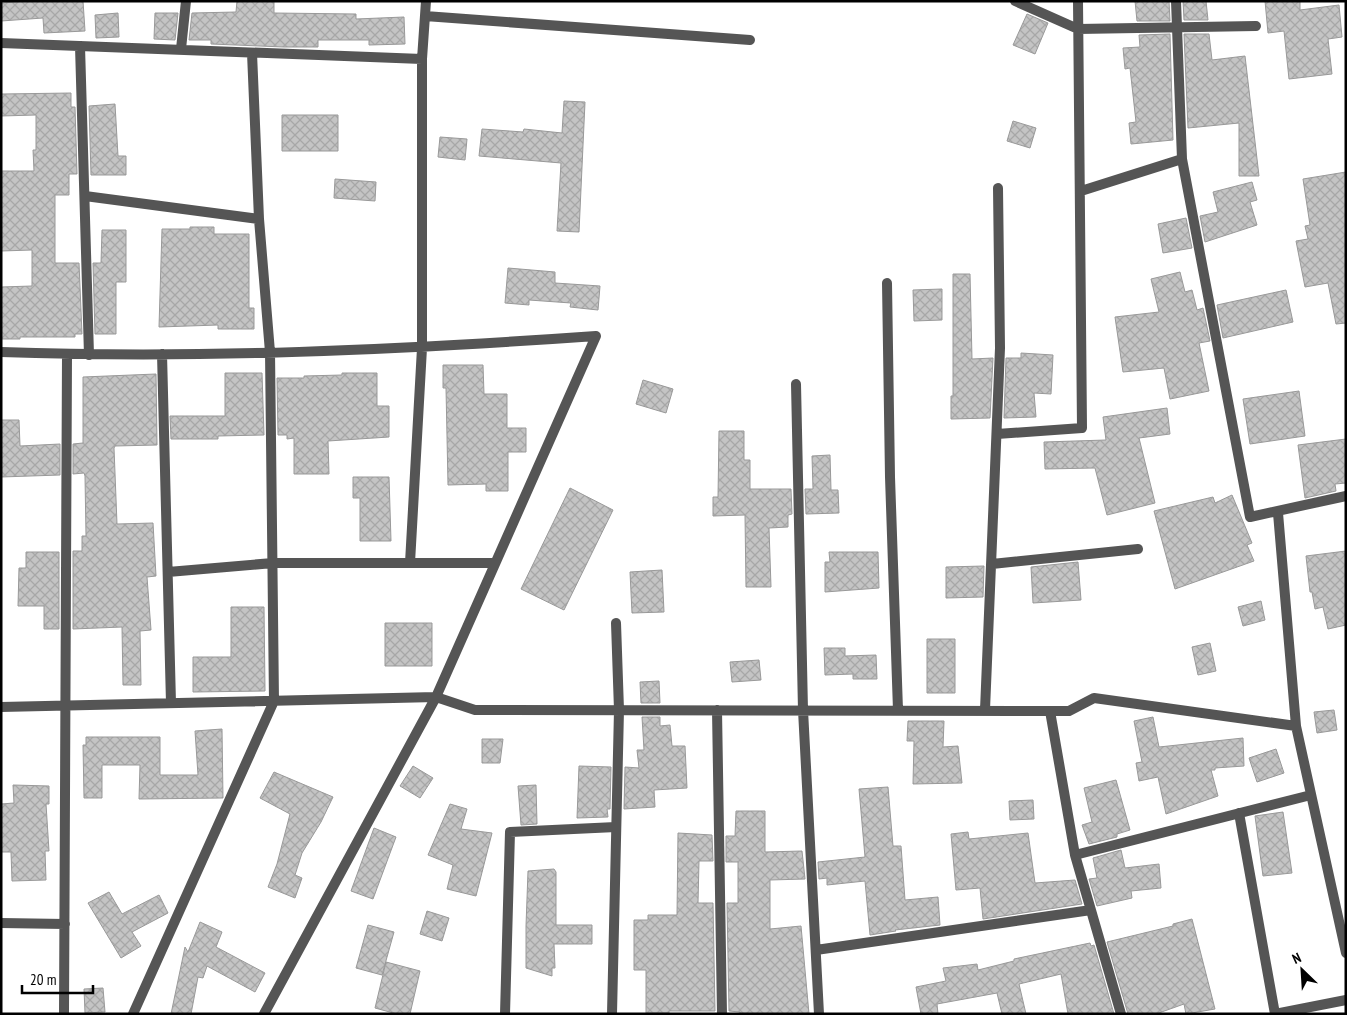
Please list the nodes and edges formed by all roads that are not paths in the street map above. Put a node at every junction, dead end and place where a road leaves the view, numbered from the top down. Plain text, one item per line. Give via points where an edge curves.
1 (186, 1) edge
2 (426, 1) edge
3 (1015, 1) edge
4 (1078, 1) edge
5 (1176, 1) edge
6 (425, 16) junction
7 (1256, 26) dead end
8 (1177, 28) junction
9 (1078, 29) junction
10 (750, 40) dead end
11 (1, 43) edge
12 (80, 46) junction
13 (181, 49) junction
14 (252, 53) junction
15 (422, 59) junction
16 (1182, 159) junction
17 (998, 188) dead end
18 (1080, 192) junction
19 (85, 196) junction
20 (259, 218) junction
21 (887, 284) dead end
22 (422, 348) junction
23 (1, 352) edge
24 (270, 352) junction
25 (162, 354) junction
26 (67, 355) junction
27 (89, 355) junction
28 (796, 384) dead end
29 (997, 434) junction
30 (1346, 496) edge
31 (1278, 513) junction
32 (1138, 550) dead end
33 (410, 563) junction
34 (495, 563) junction
35 (272, 564) junction
36 (992, 564) junction
37 (168, 572) junction
38 (616, 624) dead end
39 (436, 697) junction
40 (274, 701) junction
41 (171, 703) junction
42 (67, 705) junction
43 (1, 707) edge
44 (619, 710) junction
45 (716, 710) junction
46 (802, 710) junction
47 (898, 710) junction
48 (986, 710) junction
49 (1050, 711) junction
50 (1296, 726) junction
51 (1311, 795) junction
52 (1239, 813) junction
53 (616, 828) junction
54 (1075, 856) junction
55 (1091, 910) junction
56 (1, 923) edge
57 (65, 924) junction
58 (816, 950) junction
59 (1346, 953) edge
60 (1346, 1000) edge
61 (1295, 1012) edge
62 (64, 1014) edge
63 (133, 1014) edge
64 (264, 1014) edge
65 (505, 1014) edge
66 (612, 1014) edge
67 (722, 1014) edge
68 (819, 1014) edge
69 (1121, 1014) edge
70 (1275, 1014) edge

1 - 13 street
2 - 6 street
3 - 9 street
4 - 9 street
5 - 8 street
6 - 10 street
6 - 15 street
7 - 8 street
8 - 9 street
8 - 16 street
9 - 18 street
11 - 12 street
12 - 13 street
12 - 19 street
13 - 14 street
14 - 15 street
14 - 20 street
15 - 22 street
16 - 18 street
16 - 31 street via 1250,517
17 - 29 street via 1000,348
18 - 29 street via 1082,428
19 - 20 street
19 - 27 street
20 - 24 street
21 - 47 street
22 - 24 street
22 - 33 street
22 - 34 street via 596,336
23 - 26 street
24 - 25 street
24 - 35 street
25 - 27 street
25 - 37 street
26 - 27 street
26 - 42 street
28 - 46 street
29 - 36 street
30 - 31 street
31 - 50 street
32 - 36 street
33 - 34 street
33 - 35 street
34 - 39 street
35 - 37 street
35 - 40 street
36 - 48 street
37 - 41 street
38 - 44 street
39 - 40 street
39 - 44 street via 475,710
39 - 64 street
40 - 41 street
40 - 63 street
41 - 42 street
42 - 43 street
42 - 57 street
44 - 45 street
44 - 53 street
45 - 46 street
45 - 67 street
46 - 47 street
46 - 58 street
47 - 48 street
48 - 49 street
49 - 50 street via 1069,711 1094,698
49 - 54 street
50 - 51 street
51 - 52 street
51 - 59 street
52 - 54 street
52 - 70 street
53 - 65 street via 510,832
53 - 66 street
54 - 55 street
55 - 58 street
55 - 69 street
56 - 57 street
57 - 62 street
58 - 68 street
60 - 61 street
61 - 70 street

